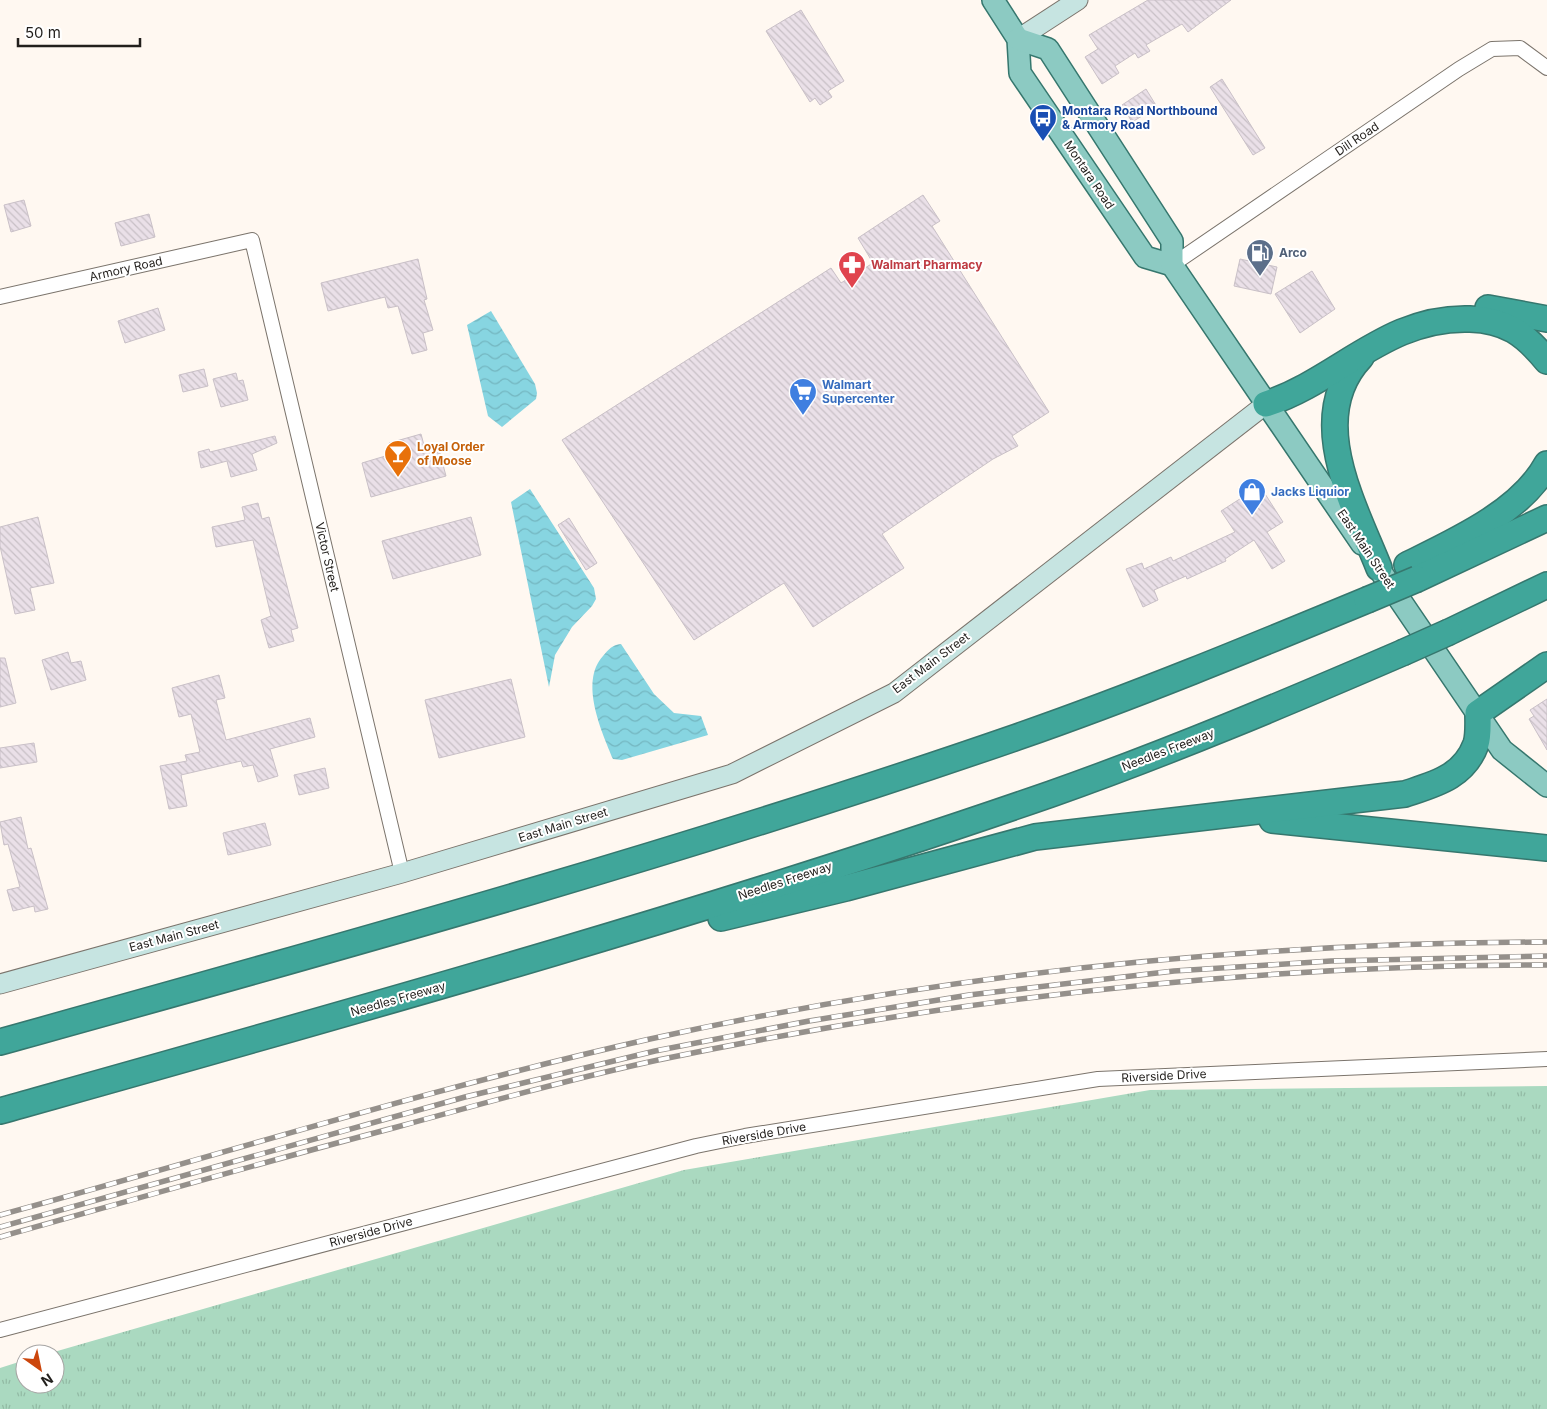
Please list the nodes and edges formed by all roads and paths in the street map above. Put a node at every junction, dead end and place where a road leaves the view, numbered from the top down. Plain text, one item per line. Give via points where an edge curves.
1 (993, 0) edge
2 (1078, 0) edge
3 (1018, 39) junction
4 (1547, 68) edge
5 (252, 240) joint
6 (1172, 265) junction
7 (0, 297) edge
8 (1547, 319) edge
9 (1371, 346) junction
10 (1547, 360) edge
11 (1266, 404) junction
12 (1547, 464) edge
13 (1547, 518) edge
14 (1379, 568) junction
15 (1412, 572) junction
16 (1547, 585) edge
17 (1547, 665) edge
18 (1478, 713) junction
19 (1547, 786) edge
20 (1223, 816) junction
21 (1547, 848) edge
22 (402, 874) junction
23 (502, 970) junction
24 (0, 984) edge
25 (0, 1042) edge
26 (1547, 1059) edge
27 (0, 1110) edge
28 (0, 1330) edge

1 - 3 main road, Montara Road
2 - 3 street
3 - 6 main road via 1048,49 1172,241
3 - 6 main road, Montara Road via 1020,73 1145,257
4 - 6 street, Dill Road via 1520,48 1492,49
5 - 7 street, Armory Road
5 - 22 street, Victor Street
6 - 11 main road
8 - 11 highway via 1470,305 1436,307 1404,315 1281,386
9 - 10 highway via 1423,323 1453,318 1482,320 1506,326 1531,340
9 - 11 highway via 1291,396
9 - 14 highway via 1344,380 1337,399 1334,428 1344,482
11 - 14 main road, East Main Street
11 - 22 street, East Main Street via 894,693 732,774
12 - 15 highway via 1540,478 1520,498
13 - 15 highway
14 - 18 main road, East Main Street
15 - 25 highway, bridge via 1190,672 1020,736 703,841 409,928
16 - 23 highway, Needles Freeway, bridge via 1402,653 1189,742 1052,793
17 - 18 highway
18 - 19 main road, East Main Street via 1502,750
18 - 20 highway via 1476,743 1466,764 1444,781 1405,794
20 - 21 highway
20 - 23 highway via 1035,837 836,890
22 - 24 street, East Main Street
23 - 27 highway, Needles Freeway
26 - 28 street, Riverside Drive via 1098,1079 745,1136 696,1146

